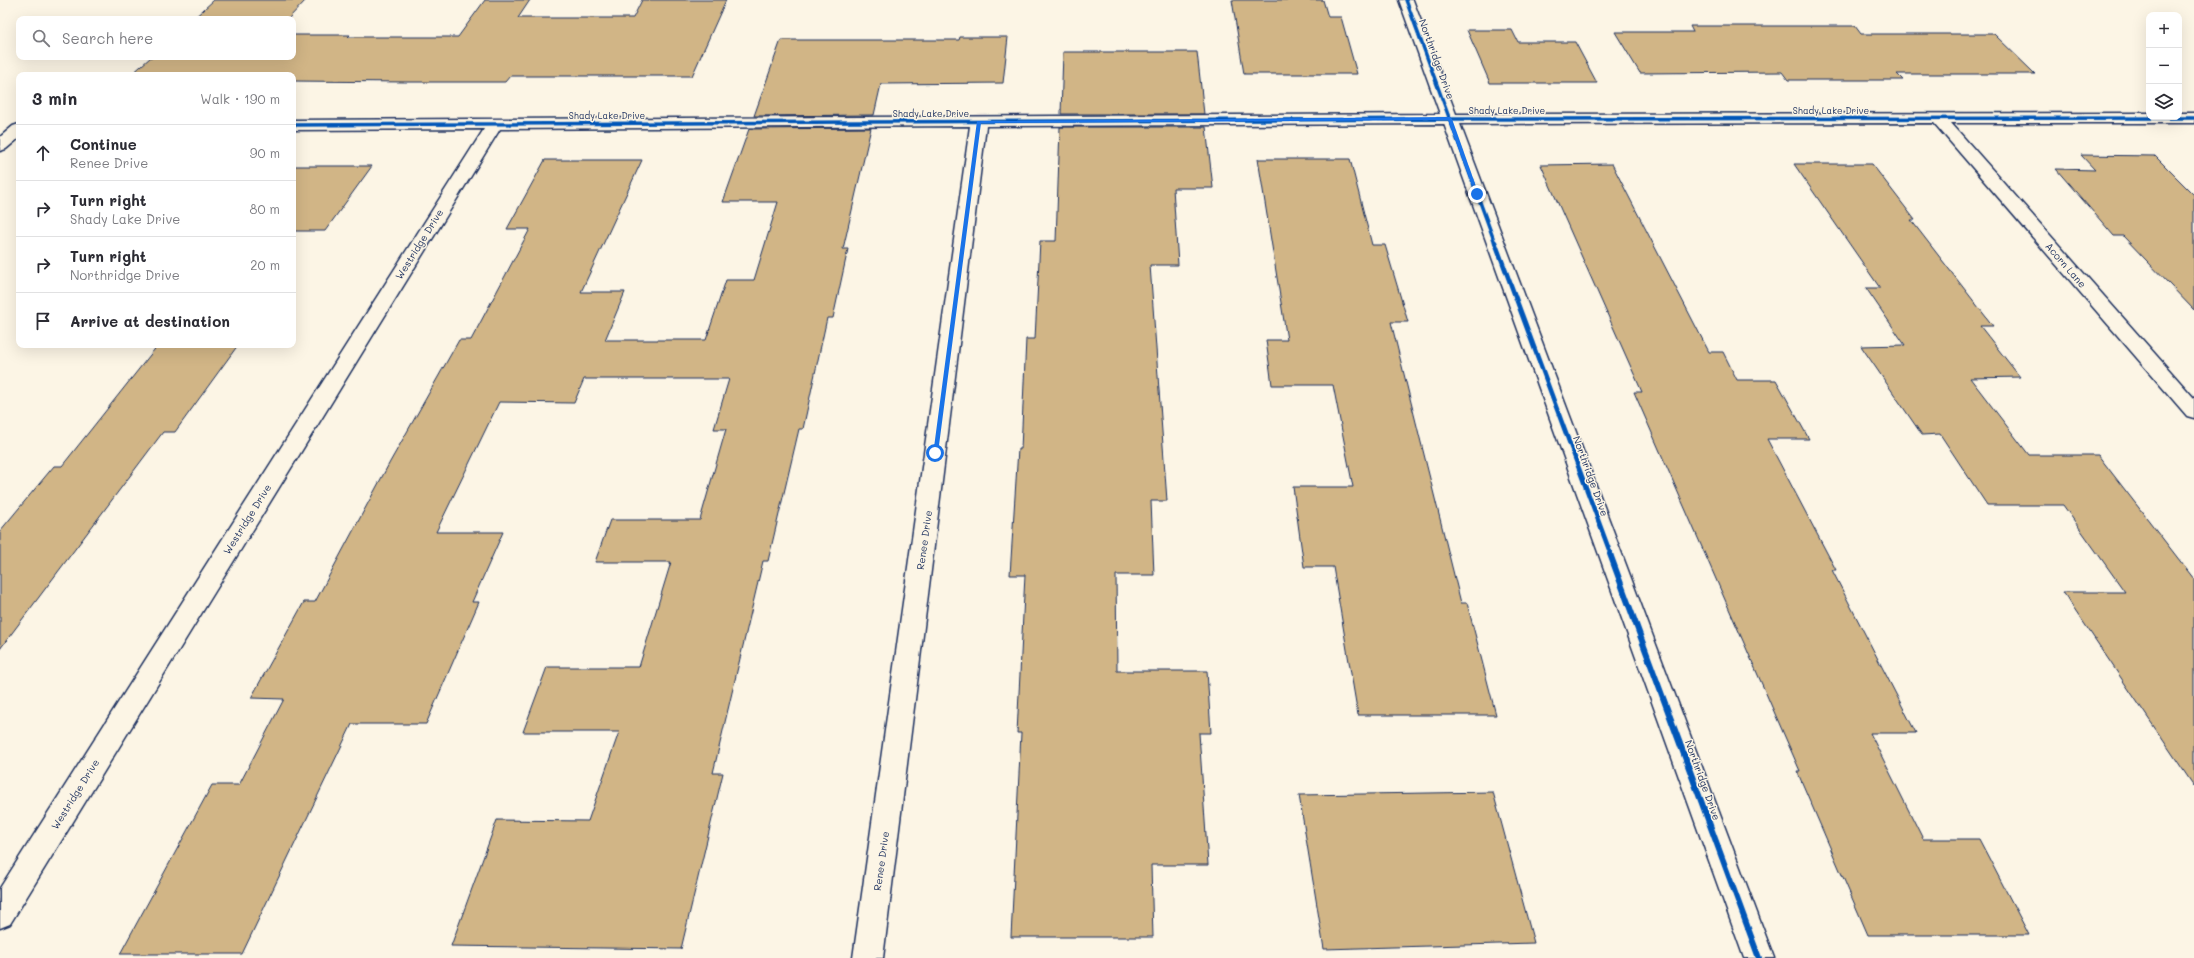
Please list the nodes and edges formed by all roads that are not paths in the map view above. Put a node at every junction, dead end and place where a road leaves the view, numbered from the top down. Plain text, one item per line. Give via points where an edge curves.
1 (1406, 0) edge
2 (2194, 118) edge
3 (1450, 119) junction
4 (1939, 119) junction
5 (979, 122) junction
6 (495, 124) junction
7 (16, 125) edge
8 (296, 125) edge
9 (0, 126) edge
10 (16, 132) edge
11 (0, 146) edge
12 (2194, 411) edge
13 (0, 914) edge
14 (868, 958) edge
15 (1759, 958) edge

1 - 3 street, Northridge Drive
2 - 4 street, Shady Lake Drive
3 - 4 street, Shady Lake Drive
3 - 5 street, Shady Lake Drive
3 - 15 street, Northridge Drive
4 - 12 street, Acorn Lane
5 - 6 street, Shady Lake Drive
5 - 14 street, Renee Drive
6 - 8 street, Shady Lake Drive
6 - 13 street, Westridge Drive
7 - 9 street
10 - 11 street

